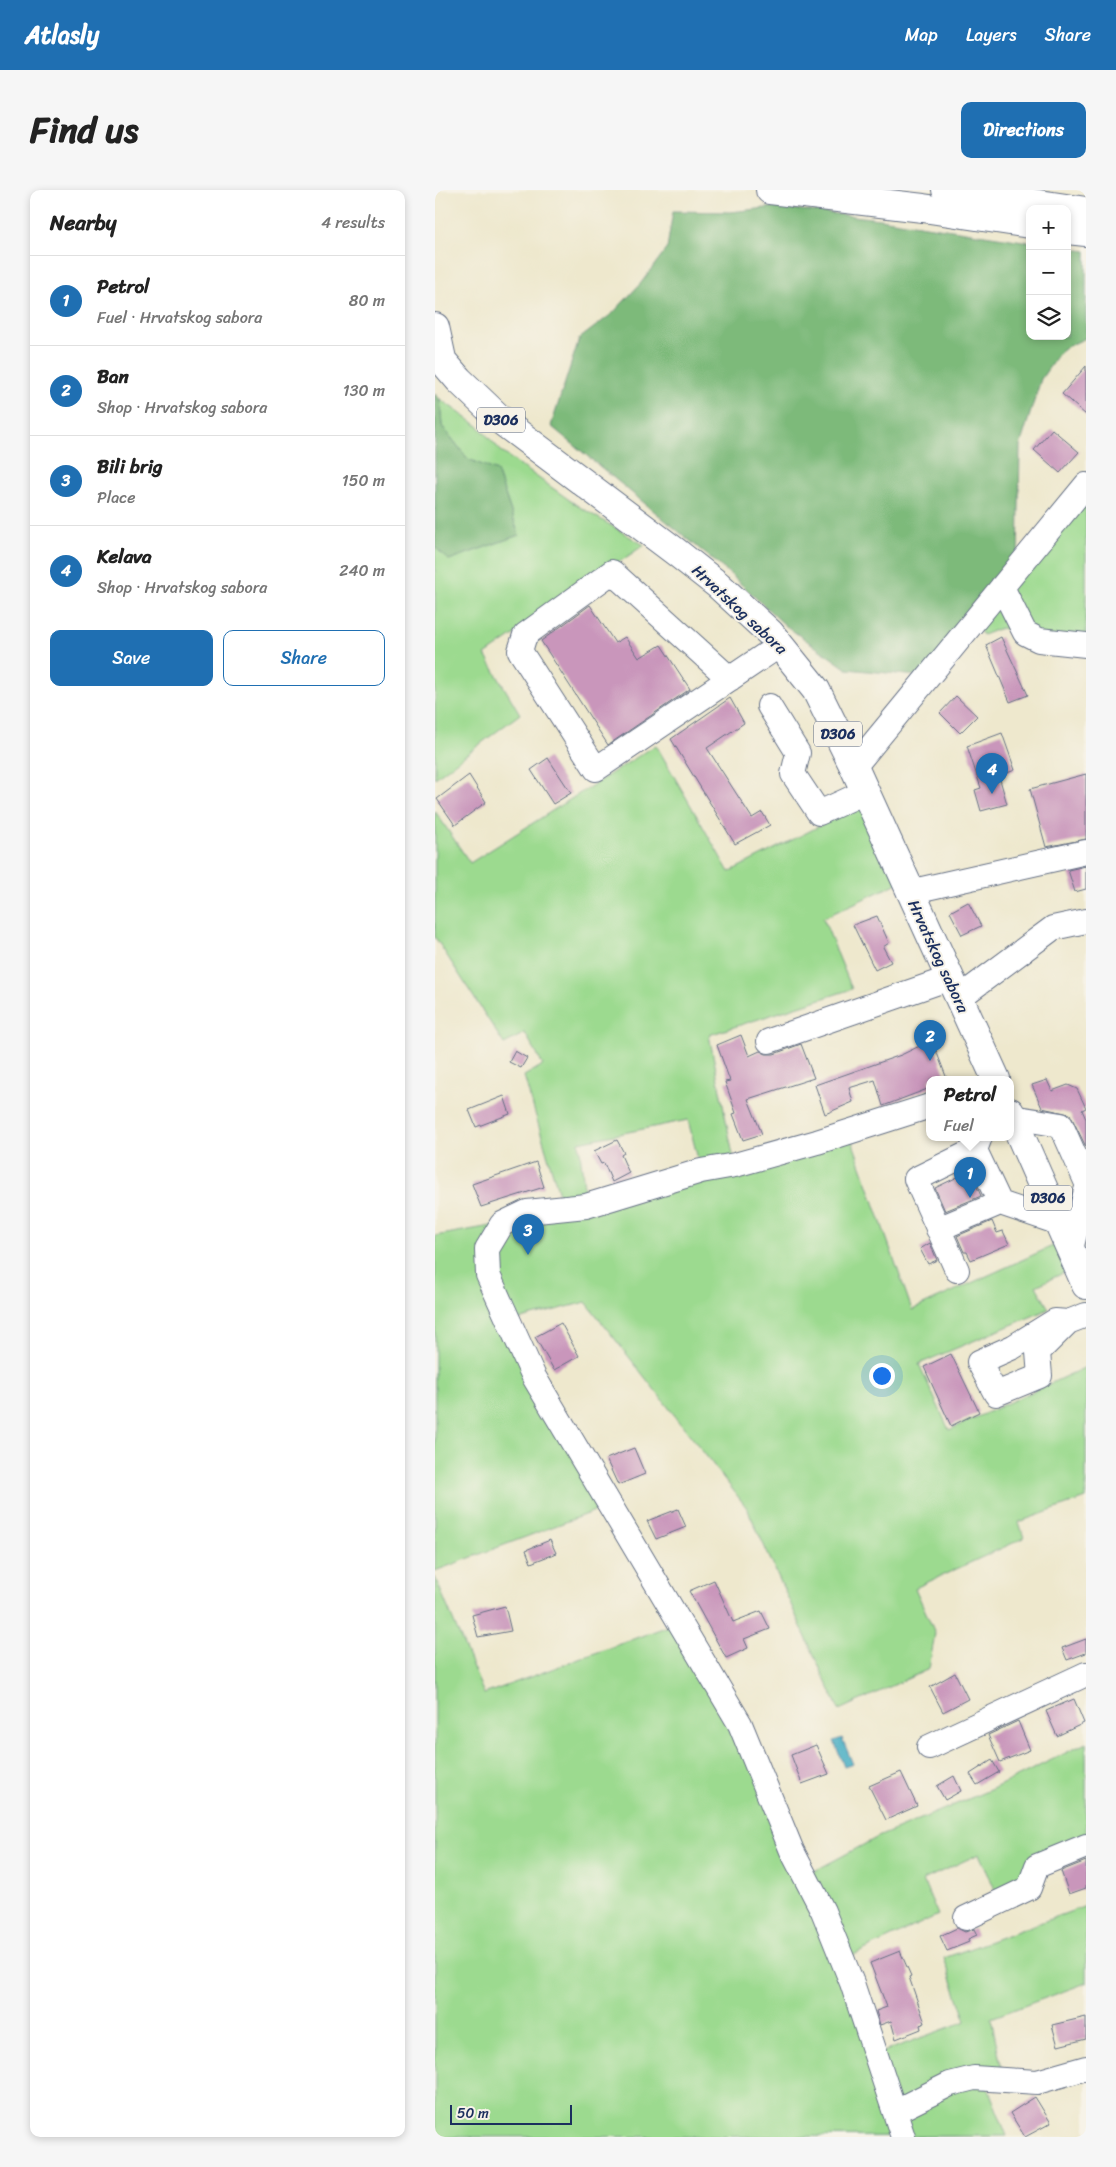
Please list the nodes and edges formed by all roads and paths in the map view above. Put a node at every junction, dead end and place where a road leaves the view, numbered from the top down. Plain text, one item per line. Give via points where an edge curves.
1 (770, 190) edge
2 (946, 190) edge
3 (1086, 211) edge
4 (1026, 223) edge
5 (1071, 230) edge
6 (1086, 232) edge
7 (435, 327) edge
8 (438, 356) edge
9 (1086, 485) edge
10 (1002, 586) junction
11 (780, 645) junction
12 (1086, 645) edge
13 (730, 679) junction
14 (769, 706) dead end
15 (854, 767) junction
16 (865, 792) junction
17 (1086, 852) edge
18 (909, 892) junction
19 (1086, 921) edge
20 (955, 988) junction
21 (769, 1041) dead end
22 (995, 1076) edge
23 (926, 1107) edge
24 (1014, 1115) edge
25 (1014, 1121) edge
26 (978, 1144) edge
27 (1086, 1181) edge
28 (1086, 1191) edge
29 (1000, 1203) junction
30 (1059, 1223) junction
31 (938, 1229) junction
32 (1080, 1266) edge
33 (957, 1270) dead end
34 (1086, 1674) edge
35 (929, 1746) dead end
36 (1086, 1846) edge
37 (967, 1918) dead end
38 (1086, 2068) edge
39 (897, 2112) junction
40 (903, 2137) edge

1 - 4 main road
2 - 3 main road
5 - 6 main road
7 - 8 main road, Hrvatskog sabora / D306
8 - 11 main road, Hrvatskog sabora / D306 via 503,422 690,563
9 - 10 street
10 - 12 street via 1025,633 1039,640
10 - 15 street
11 - 13 street
11 - 15 main road, Hrvatskog sabora / D306 via 816,690
13 - 13 street via 612,572 525,635 520,651 596,769
14 - 16 street via 798,753 793,774 819,813
15 - 16 main road, Hrvatskog sabora / D306
16 - 18 main road, Hrvatskog sabora / D306
17 - 18 street
18 - 20 main road, Hrvatskog sabora / D306
19 - 20 street via 1053,928
20 - 21 street
20 - 22 main road, Hrvatskog sabora / D306
23 - 39 street via 808,1145 701,1171 586,1206 527,1212 502,1224 487,1249 488,1275 534,1377 740,1724 792,1851 823,1911
24 - 27 street via 1061,1125
25 - 30 main road, D306
26 - 29 street
26 - 31 street via 916,1179
28 - 32 street
29 - 30 street
29 - 31 street
30 - 32 main road, D306
31 - 33 street
34 - 35 street
36 - 37 street via 1037,1866 1029,1888
38 - 39 street via 1037,2082 974,2078 950,2084
39 - 40 street

